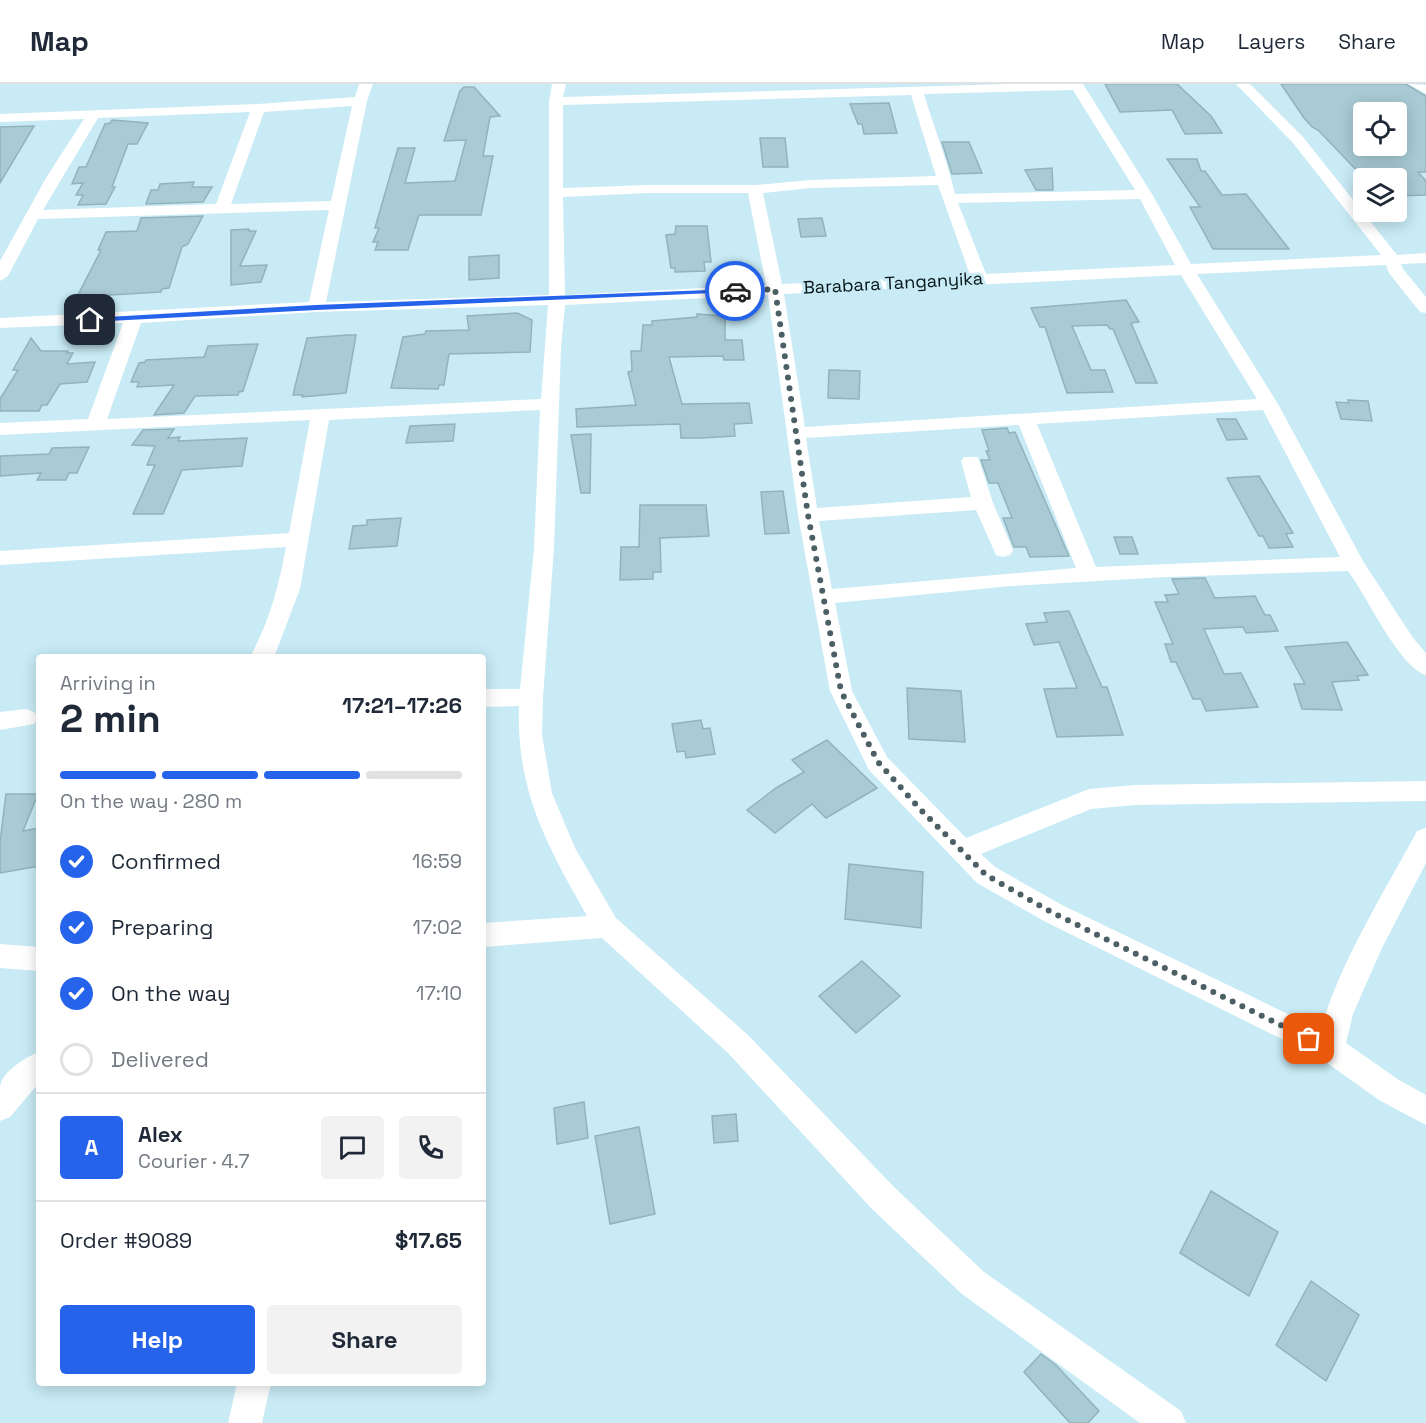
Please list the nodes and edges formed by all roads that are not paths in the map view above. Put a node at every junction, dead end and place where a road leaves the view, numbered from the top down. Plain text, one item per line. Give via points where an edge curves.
1 (366, 84) edge
2 (1243, 84) edge
3 (1415, 84) edge
4 (1076, 85) edge
5 (678, 90) edge
6 (1426, 90) edge
7 (558, 92) edge
8 (917, 92) junction
9 (360, 101) junction
10 (258, 108) junction
11 (93, 115) junction
12 (0, 118) edge
13 (944, 180) junction
14 (755, 189) junction
15 (556, 193) junction
16 (1145, 194) junction
17 (949, 199) junction
18 (337, 204) junction
19 (222, 208) junction
20 (32, 215) junction
21 (1426, 258) edge
22 (1392, 259) junction
23 (1185, 268) junction
24 (0, 276) edge
25 (980, 279) junction
26 (775, 289) junction
27 (557, 300) junction
28 (316, 308) junction
29 (1426, 308) edge
30 (134, 318) junction
31 (0, 323) edge
32 (550, 404) junction
33 (1269, 404) junction
34 (321, 413) junction
35 (1026, 419) junction
36 (96, 424) junction
37 (0, 429) edge
38 (796, 433) junction
39 (971, 461) dead end
40 (983, 503) junction
41 (808, 515) junction
42 (298, 538) junction
43 (1003, 550) dead end
44 (0, 558) edge
45 (1354, 564) junction
46 (1089, 575) junction
47 (822, 597) junction
48 (264, 654) edge
49 (1426, 667) edge
50 (531, 697) junction
51 (486, 698) edge
52 (26, 718) dead end
53 (0, 721) edge
54 (1426, 791) edge
55 (1426, 838) edge
56 (962, 851) junction
57 (608, 926) junction
58 (486, 935) edge
59 (0, 956) edge
60 (36, 959) edge
61 (1330, 1049) junction
62 (36, 1067) edge
63 (0, 1107) edge
64 (1426, 1111) edge
65 (253, 1386) edge
66 (245, 1423) edge
67 (1169, 1423) edge

1 - 9 street
2 - 22 street via 1298,140
3 - 6 street
4 - 8 street
4 - 16 street
5 - 7 street
5 - 8 street
7 - 15 street
8 - 13 street
9 - 10 street
9 - 18 street
10 - 11 street
10 - 19 street
11 - 12 street
11 - 20 street
13 - 14 street
13 - 17 street
14 - 15 street
14 - 26 street
15 - 27 street
16 - 17 street
16 - 23 street
17 - 25 street
18 - 19 street
18 - 28 street
19 - 20 street
20 - 24 street
21 - 22 street, Barabara Tanganyika
22 - 23 street, Barabara Tanganyika
22 - 29 street via 1395,270
23 - 25 street, Barabara Tanganyika
23 - 33 street
25 - 26 street, Barabara Tanganyika
26 - 27 street, Barabara Tanganyika
26 - 38 street
27 - 28 street, Barabara Tanganyika
27 - 32 street
28 - 30 street, Barabara Tanganyika
30 - 31 street, Barabara Tanganyika
30 - 36 street
32 - 34 street
32 - 50 street via 544,548
33 - 35 street
33 - 45 street
34 - 36 street
34 - 42 street
35 - 38 street
35 - 46 street
36 - 37 street
38 - 41 street
39 - 40 street
40 - 41 street
40 - 43 street
41 - 47 street
42 - 44 street via 268,544
42 - 48 street via 289,589
45 - 46 street
45 - 49 street via 1369,581 1399,635
46 - 47 street
47 - 56 street via 841,691 878,762
50 - 51 street
50 - 57 street via 530,735 540,793 564,851
52 - 53 street
54 - 56 street via 1089,799
55 - 61 street via 1369,946 1339,1014
56 - 61 street via 986,875 1053,913
57 - 58 street
57 - 67 street via 738,1044 883,1198 973,1283
59 - 60 street
61 - 64 street
62 - 63 street
65 - 66 street

